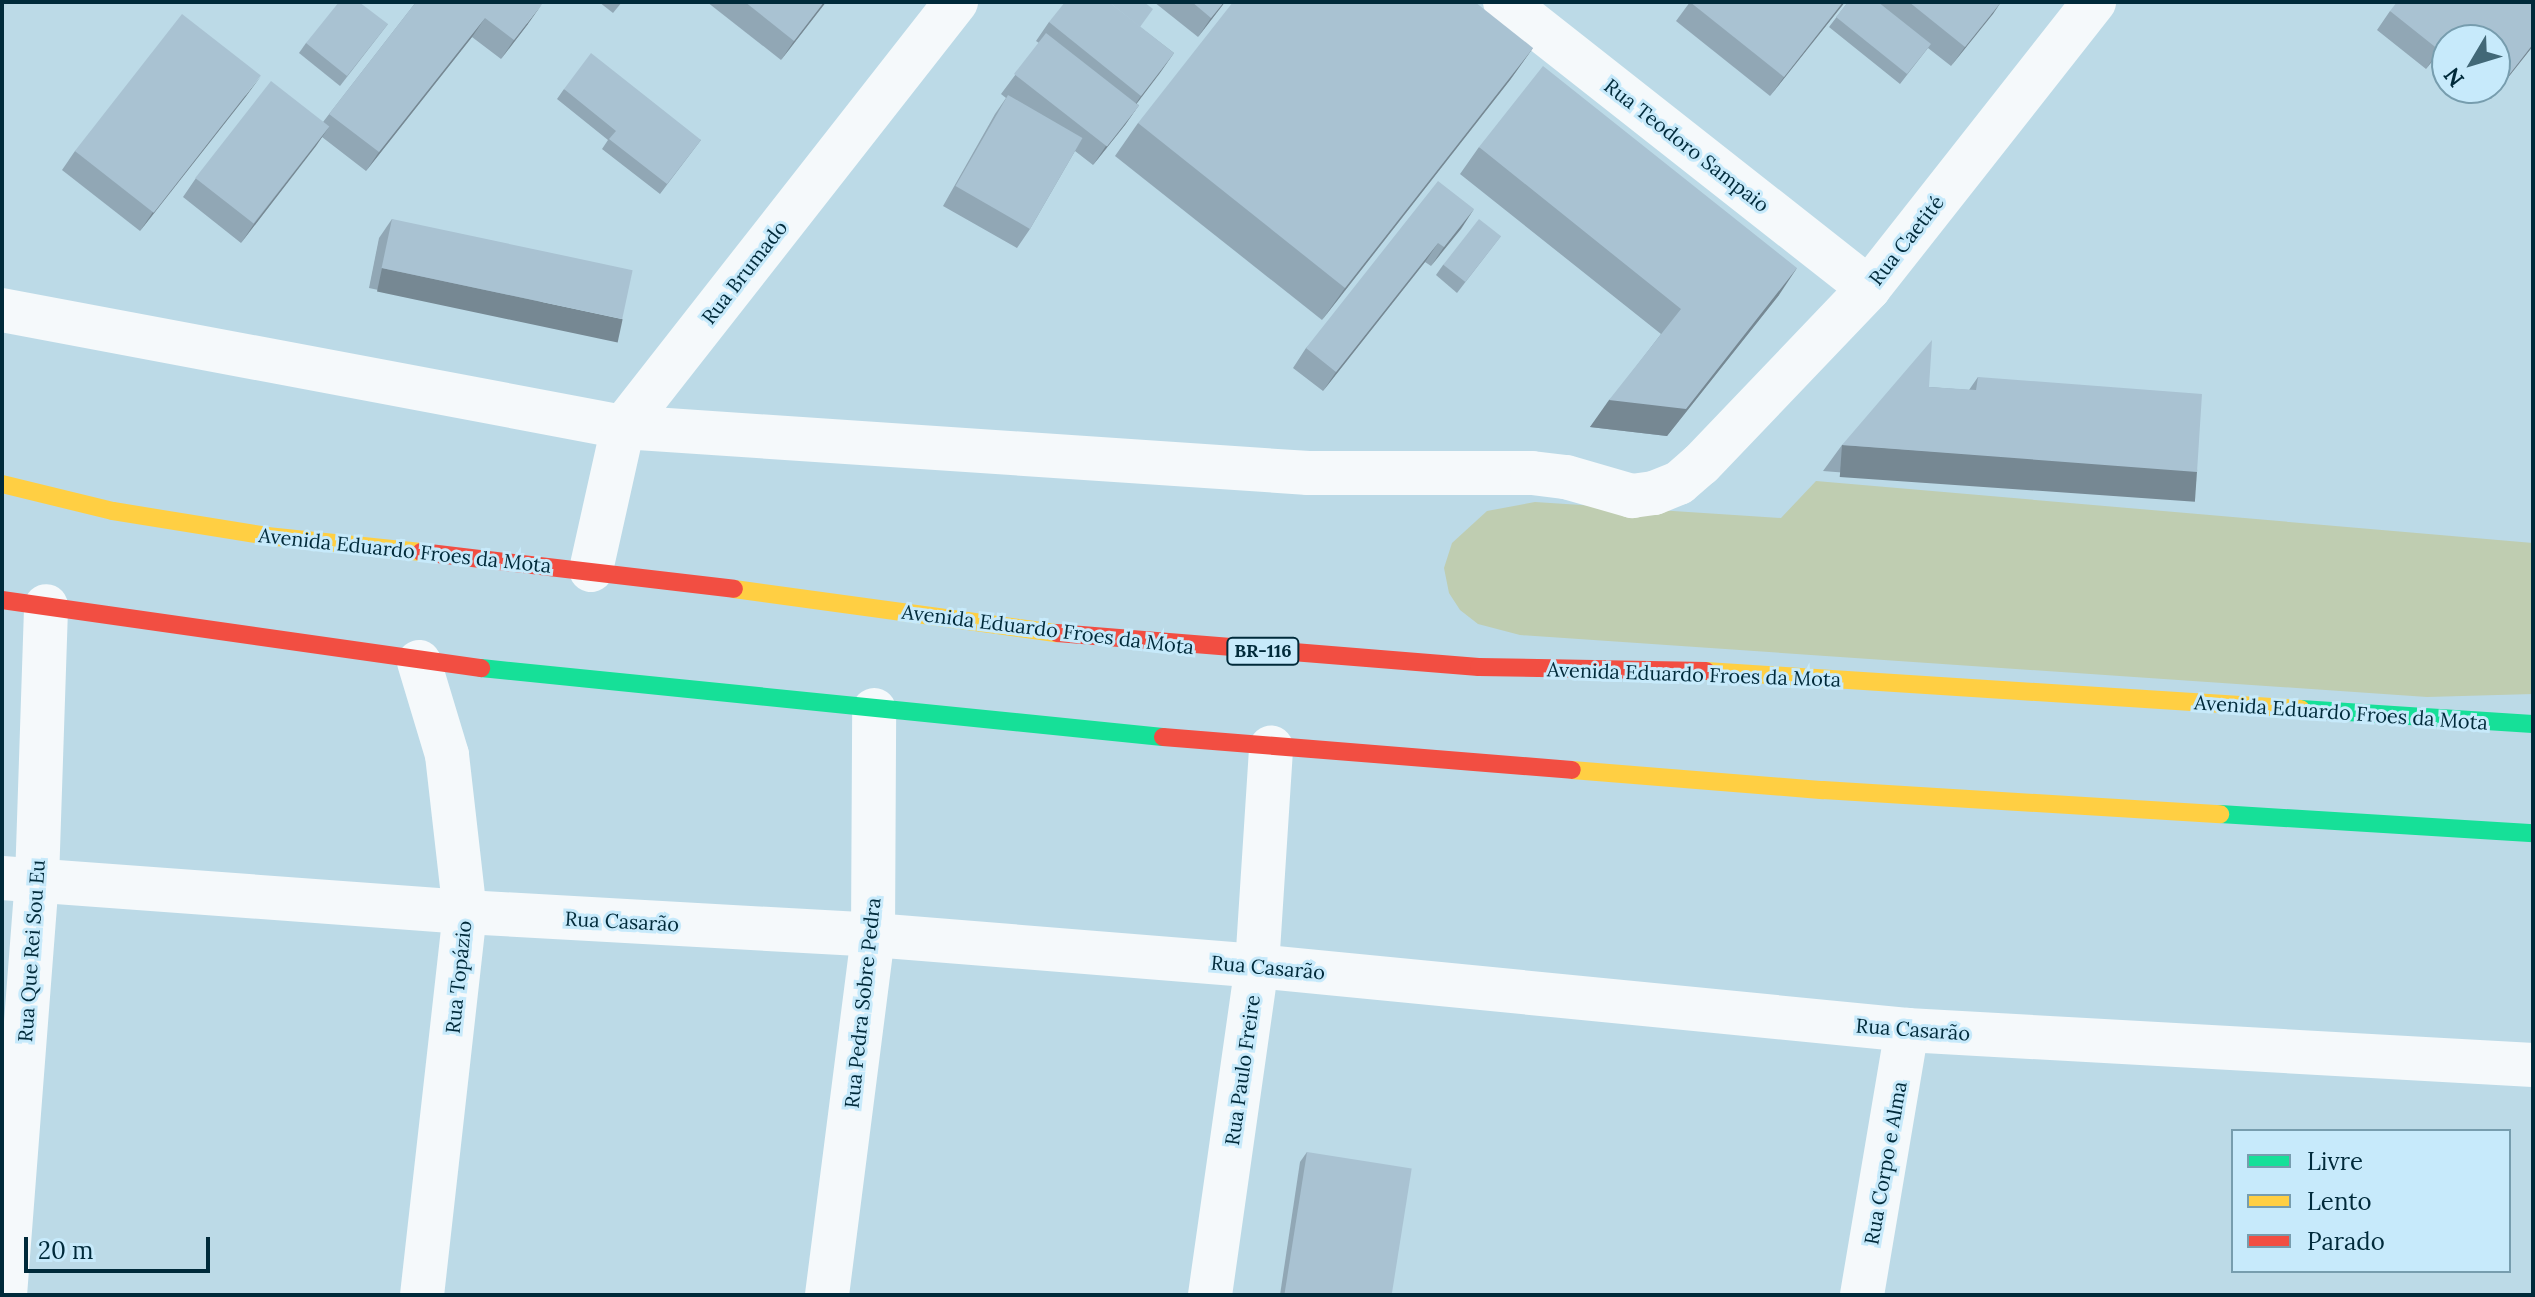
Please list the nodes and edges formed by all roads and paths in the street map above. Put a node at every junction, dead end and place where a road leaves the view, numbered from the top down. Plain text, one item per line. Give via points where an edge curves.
1 (956, 2) edge
2 (1505, 2) edge
3 (2094, 2) edge
4 (1869, 288) junction
5 (2, 310) edge
6 (623, 427) junction
7 (2, 484) edge
8 (591, 570) junction
9 (2, 600) edge
10 (46, 606) junction
11 (419, 662) junction
12 (874, 710) junction
13 (2533, 724) edge
14 (1271, 747) junction
15 (2533, 833) edge
16 (19, 879) edge
17 (465, 912) junction
18 (873, 935) junction
19 (1257, 966) junction
20 (1907, 1030) junction
21 (2533, 1065) edge
22 (5, 1295) edge
23 (422, 1295) edge
24 (827, 1295) edge
25 (1210, 1295) edge
26 (1862, 1295) edge

1 - 6 street, Rua Brumado
2 - 4 street, Rua Teodoro Sampaio
3 - 4 street, Rua Caetité
4 - 6 street, Rua Caetité via 1701,464 1679,483 1632,496 1532,473 1308,473
5 - 6 street, Rua Caetité
6 - 8 street, Rua Brumado
7 - 8 highway, Avenida Eduardo Froes da Mota / BR-116 via 113,511 267,536
8 - 13 highway, Avenida Eduardo Froes da Mota / BR-116 via 1099,639 1479,667 1718,671
9 - 10 highway
10 - 11 highway
10 - 16 street, Rua Que Rei Sou Eu
11 - 12 highway
11 - 17 street, Rua Topázio via 447,755
12 - 14 highway
12 - 18 street, Rua Pedra Sobre Pedra
14 - 15 highway via 1823,790
14 - 19 street, Rua Paulo Freire
16 - 17 street, Rua Casarão
16 - 22 street, Rua Que Rei Sou Eu
17 - 18 street, Rua Casarão
17 - 23 street, Rua Topázio
18 - 19 street, Rua Casarão
18 - 24 street, Rua Pedra Sobre Pedra
19 - 20 street, Rua Casarão
19 - 25 street, Rua Paulo Freire
20 - 21 street, Rua Casarão
20 - 26 street, Rua Corpo e Alma

